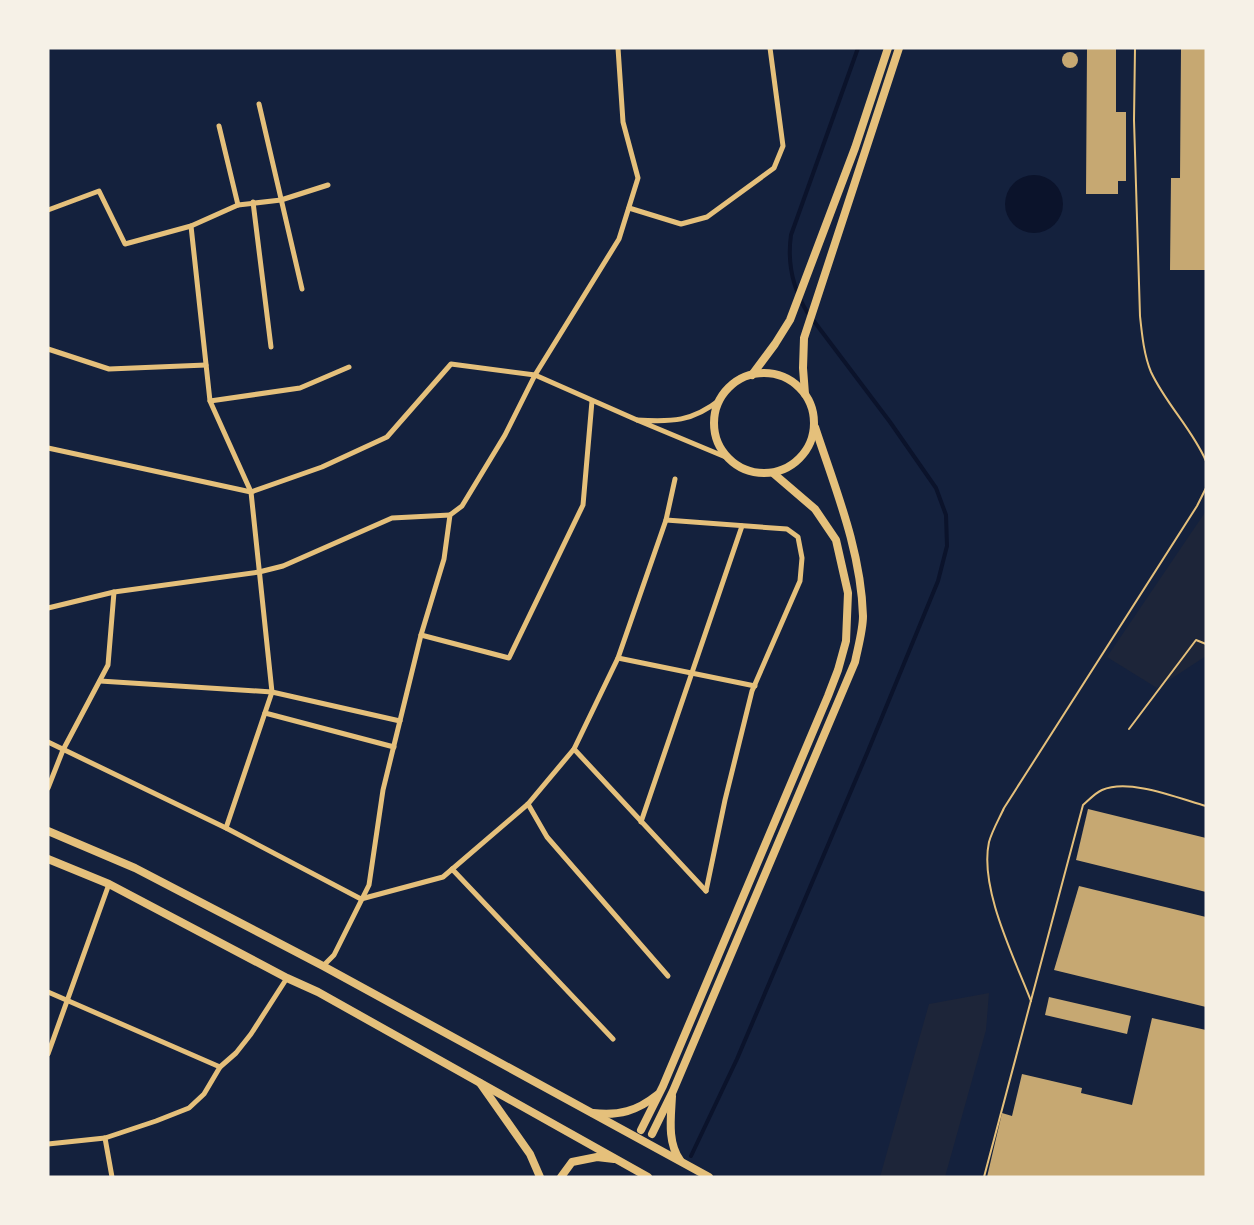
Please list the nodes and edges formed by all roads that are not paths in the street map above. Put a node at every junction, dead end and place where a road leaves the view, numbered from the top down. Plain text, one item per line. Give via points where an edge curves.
1 (618, 48) edge
2 (770, 48) edge
3 (888, 48) edge
4 (900, 48) edge
5 (1135, 48) edge
6 (259, 104) dead end
7 (219, 126) dead end
8 (328, 184) dead end
9 (281, 200) junction
10 (253, 202) junction
11 (238, 205) junction
12 (629, 208) junction
13 (48, 210) edge
14 (191, 226) junction
15 (302, 289) dead end
16 (271, 347) dead end
17 (48, 349) edge
18 (206, 365) junction
19 (349, 367) dead end
20 (535, 375) junction
21 (752, 375) junction
22 (805, 394) junction
23 (720, 399) junction
24 (210, 401) junction
25 (592, 401) junction
26 (637, 420) junction
27 (815, 427) junction
28 (48, 448) edge
29 (728, 458) junction
30 (1206, 460) edge
31 (773, 473) junction
32 (675, 478) dead end
33 (1206, 488) edge
34 (251, 492) junction
35 (450, 516) junction
36 (666, 520) junction
37 (742, 526) junction
38 (259, 572) junction
39 (114, 592) junction
40 (48, 608) edge
41 (422, 635) junction
42 (618, 658) junction
43 (692, 673) junction
44 (100, 681) junction
45 (755, 686) junction
46 (272, 692) junction
47 (265, 712) junction
48 (400, 721) junction
49 (48, 742) edge
50 (394, 747) junction
51 (63, 750) junction
52 (574, 750) junction
53 (48, 788) edge
54 (528, 804) junction
55 (1206, 806) edge
56 (641, 822) junction
57 (226, 828) junction
58 (48, 831) edge
59 (48, 859) edge
60 (452, 869) junction
61 (109, 884) junction
62 (362, 899) junction
63 (324, 966) junction
64 (668, 976) dead end
65 (287, 978) junction
66 (48, 992) edge
67 (67, 1000) junction
68 (1030, 1001) junction
69 (613, 1039) dead end
70 (48, 1054) edge
71 (220, 1067) junction
72 (479, 1082) junction
73 (663, 1086) junction
74 (673, 1091) junction
75 (591, 1112) junction
76 (641, 1130) dead end
77 (652, 1134) dead end
78 (105, 1138) junction
79 (48, 1144) edge
80 (617, 1159) junction
81 (681, 1161) junction
82 (112, 1177) edge
83 (540, 1177) edge
84 (561, 1177) edge
85 (648, 1177) edge
86 (709, 1177) edge
87 (984, 1177) edge

1 - 12 street via 623,122 638,178
2 - 12 street via 783,146 774,168 707,217 681,224
3 - 21 main road via 790,320
4 - 22 main road via 804,338
5 - 30 lane via 1134,120 1144,345 1160,389
6 - 9 street
7 - 11 street
8 - 9 street
9 - 10 street
9 - 15 street
10 - 11 street
10 - 16 street
11 - 14 street
12 - 20 street via 619,239
13 - 14 street via 99,191 125,244
14 - 18 street
17 - 18 street via 109,369
18 - 24 street
19 - 24 street via 300,388
20 - 25 street
20 - 34 street via 451,364 387,437 322,467
20 - 35 street via 505,435 462,506
21 - 22 main road via 777,375 793,382
21 - 23 main road via 730,386
22 - 27 main road via 813,410
23 - 26 street via 690,418 669,422
23 - 29 main road via 714,430
24 - 34 street
25 - 26 street
25 - 41 street via 583,505 509,658
26 - 29 street
27 - 31 main road via 801,458
27 - 74 main road via 849,526 858,575 863,618 855,662
28 - 34 street
29 - 31 main road via 741,468
31 - 73 main road via 815,509 836,540 848,593 846,641 828,696
32 - 36 street
33 - 68 lane via 1004,808 989,840 986,863 991,896
34 - 38 street
35 - 38 street via 392,518 283,566
35 - 41 street via 444,559
36 - 37 street
36 - 42 street
37 - 43 street
37 - 45 street via 788,529 798,537 802,558 800,582
38 - 39 street
38 - 46 street
39 - 40 street
39 - 44 street via 108,665
41 - 48 street
42 - 43 street
42 - 52 street
43 - 45 street
43 - 56 street
44 - 46 street
44 - 51 street
45 - 56 street via 706,891
46 - 47 street
46 - 48 street
47 - 50 street
47 - 57 street
48 - 50 street
49 - 51 street
50 - 62 street via 383,790 369,885
51 - 53 street
51 - 57 street
52 - 54 street
52 - 56 street
54 - 60 street
54 - 64 street via 548,837
55 - 68 lane via 1147,789 1115,787 1100,791 1083,805
57 - 62 street
58 - 63 main road via 135,868
59 - 61 main road
60 - 62 street via 443,877
60 - 69 street
61 - 65 main road
61 - 67 street
62 - 63 street via 334,955
63 - 75 main road
65 - 71 street via 251,1034
65 - 72 main road
66 - 67 street
67 - 70 street
67 - 71 street
68 - 87 lane
71 - 78 street via 204,1094 189,1108
72 - 80 main road
72 - 83 main road via 530,1154
73 - 75 main road via 646,1104 634,1110
73 - 76 main road
74 - 77 main road
74 - 81 main road via 672,1141
75 - 81 main road
78 - 79 street
78 - 82 street
80 - 84 main road via 597,1157 572,1162
80 - 85 main road
81 - 86 main road

